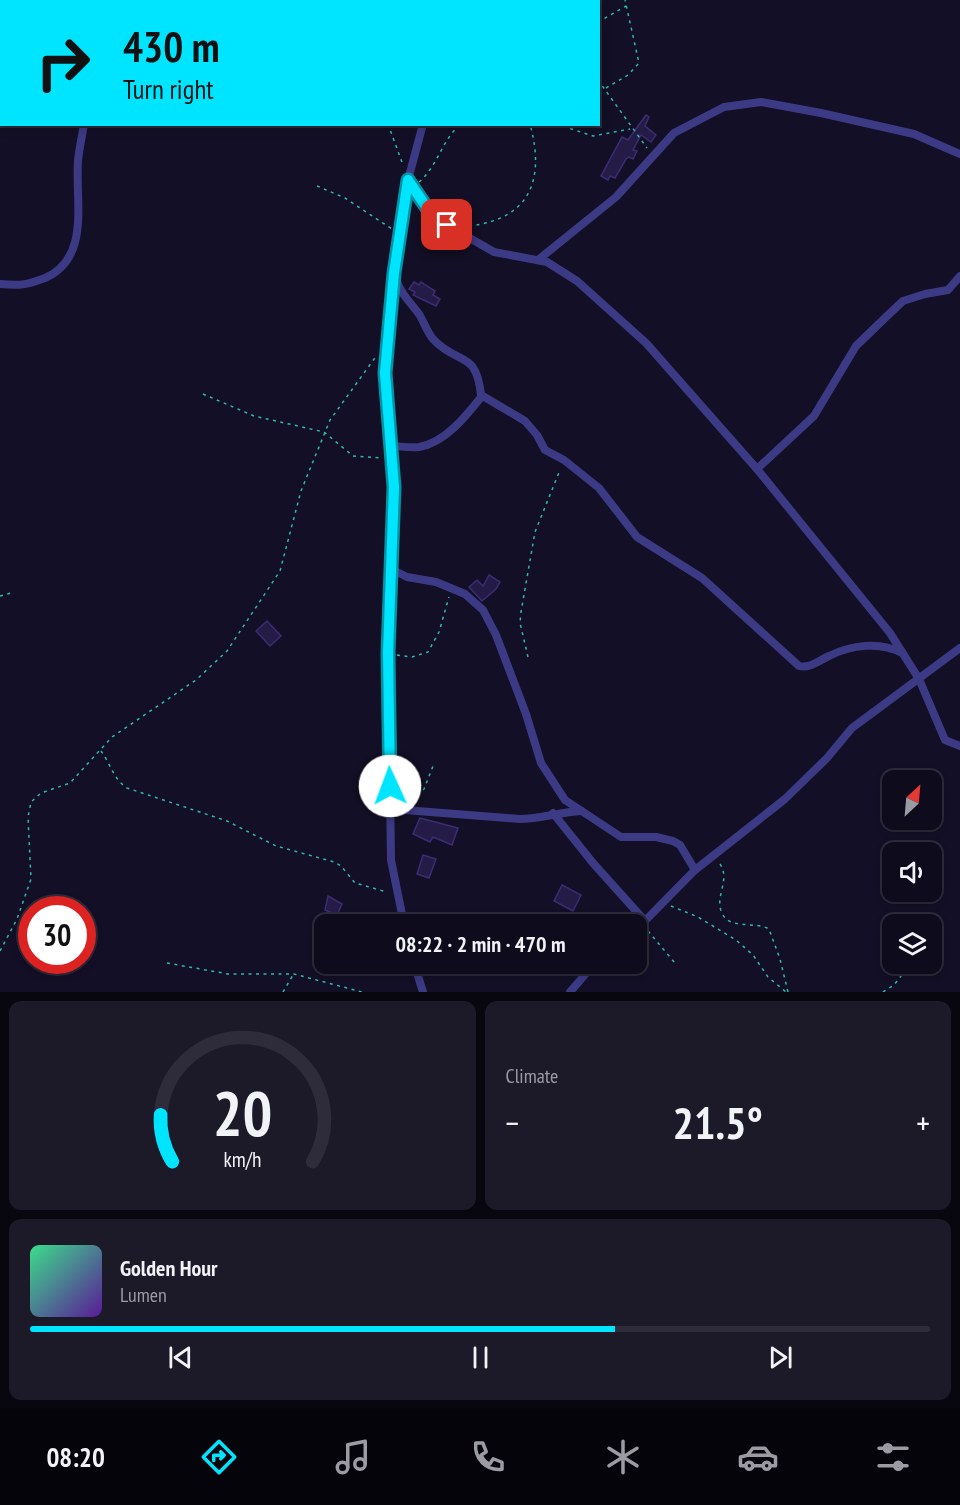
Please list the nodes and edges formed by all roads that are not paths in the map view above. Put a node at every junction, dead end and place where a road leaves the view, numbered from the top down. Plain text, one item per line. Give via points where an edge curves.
1 (84, 126) edge
2 (423, 126) edge
3 (960, 154) edge
4 (410, 184) junction
5 (538, 260) junction
6 (394, 273) junction
7 (960, 276) edge
8 (0, 284) edge
9 (482, 396) junction
10 (390, 446) junction
11 (757, 469) junction
12 (391, 569) junction
13 (890, 633) junction
14 (884, 646) junction
15 (960, 648) edge
16 (903, 654) junction
17 (919, 679) junction
18 (960, 746) edge
19 (392, 809) junction
20 (581, 811) junction
21 (553, 813) junction
22 (695, 870) junction
23 (401, 914) edge
24 (632, 914) edge
25 (647, 918) edge
26 (417, 974) edge
27 (586, 974) edge
28 (423, 992) edge
29 (570, 992) edge

1 - 8 street via 72,255 55,273 24,286
2 - 4 street
3 - 5 street via 914,134 761,102 724,107 674,133 595,217
4 - 5 street via 427,208 486,249
4 - 6 street
5 - 11 street via 577,281 646,343
6 - 9 street via 402,296 433,339 475,369
6 - 10 street via 385,373
7 - 11 street via 948,290 903,302 869,333 856,346 814,416
9 - 10 street via 459,423 427,444
9 - 14 street via 525,421 545,450 599,488 637,537 702,578 800,666 852,648
10 - 12 street via 394,487
11 - 13 street
12 - 19 street via 388,653
12 - 20 street via 471,597 489,620 541,763 560,793
13 - 14 street
13 - 16 street
14 - 16 street
15 - 17 street
16 - 17 street
17 - 18 street via 945,740
17 - 22 street via 852,728 785,799
19 - 21 street via 520,819
19 - 23 street via 390,860
20 - 21 street
20 - 22 street via 621,837 673,841 680,845
21 - 24 street
22 - 25 street
26 - 28 street
27 - 29 street

